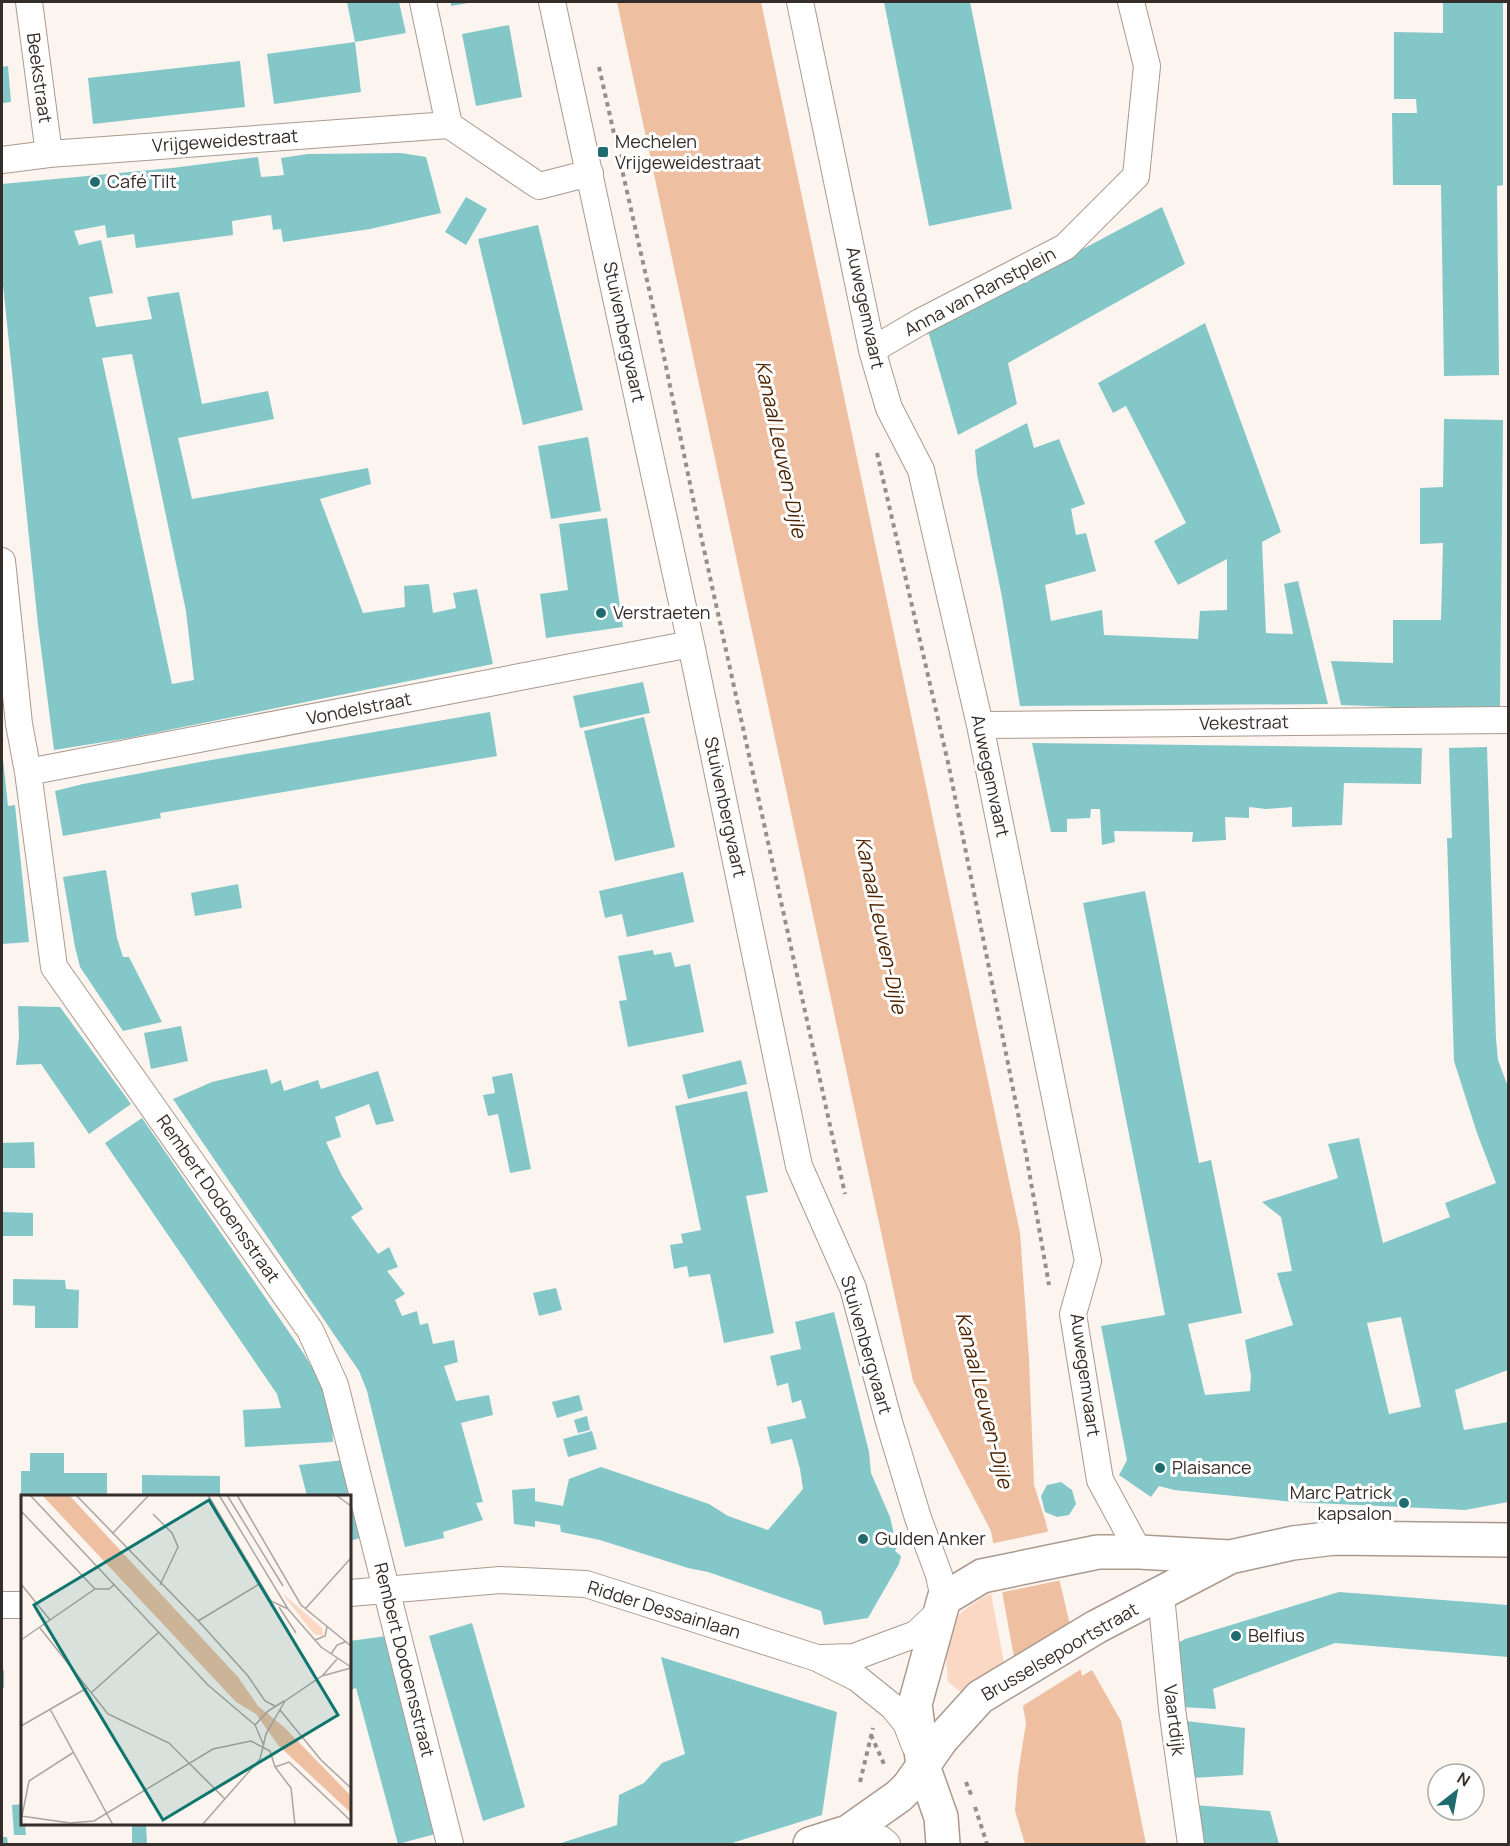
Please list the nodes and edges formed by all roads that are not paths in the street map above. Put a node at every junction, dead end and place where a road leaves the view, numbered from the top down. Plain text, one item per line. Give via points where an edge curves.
1 (29, 2) edge
2 (423, 2) edge
3 (552, 2) edge
4 (800, 2) edge
5 (1131, 2) edge
6 (449, 125) junction
7 (49, 154) junction
8 (2, 160) edge
9 (590, 173) junction
10 (872, 350) junction
11 (2, 561) edge
12 (691, 644) junction
13 (1509, 720) edge
14 (10, 724) edge
15 (980, 725) junction
16 (28, 771) junction
17 (1509, 1540) edge
18 (1139, 1552) junction
19 (1230, 1557) junction
20 (386, 1590) junction
21 (351, 1593) edge
22 (1161, 1595) junction
23 (2, 1605) edge
24 (21, 1605) edge
25 (942, 1606) junction
26 (817, 1658) junction
27 (923, 1766) junction
28 (848, 1832) junction
29 (450, 1845) edge
30 (810, 1845) edge
31 (887, 1845) edge
32 (943, 1845) edge
33 (1191, 1845) edge

1 - 7 street, Beekstraat
2 - 6 street
3 - 9 street, Stuivenbergvaart
4 - 10 street, Auwegemvaart
5 - 10 street, Anna van Ranstplein via 1147,66 1136,177 1065,247
6 - 7 street, Vrijgeweidestraat
6 - 9 street via 539,186
7 - 8 street, Vrijgeweidestraat
9 - 12 street, Stuivenbergvaart
10 - 15 street, Auwegemvaart via 889,408 921,470
11 - 14 street, Rembert Dodoensstraat
12 - 16 street, Vondelstraat
12 - 25 street, Stuivenbergvaart via 799,1166 853,1288 889,1422 939,1575
13 - 15 street, Vekestraat
14 - 16 street, Rembert Dodoensstraat
15 - 18 street, Auwegemvaart via 1088,1261 1073,1314 1100,1480
16 - 20 street, Rembert Dodoensstraat via 54,967 310,1330 334,1385
17 - 19 main road, Brusselsepoortstraat via 1335,1538
18 - 19 main road, Brusselsepoortstraat
18 - 25 main road, Brusselsepoortstraat via 1098,1552 982,1576
19 - 22 main road, Brusselsepoortstraat
20 - 21 street, Ridder Dessainlaan
20 - 26 street, Ridder Dessainlaan via 500,1580 586,1584
20 - 29 street, Rembert Dodoensstraat
22 - 27 main road, Brusselsepoortstraat via 980,1696
22 - 33 street, Vaartdijk
23 - 24 street
25 - 26 street, Brusselsepoortstraat via 916,1634 854,1657
25 - 27 main road via 915,1704
26 - 27 street, Ridder Dessainlaan via 857,1678 893,1707 906,1723
27 - 28 main road, Brusselsepoortstraat via 899,1796
27 - 32 main road via 941,1817
28 - 30 main road, Brusselsepoortstraat
28 - 31 street via 881,1839

